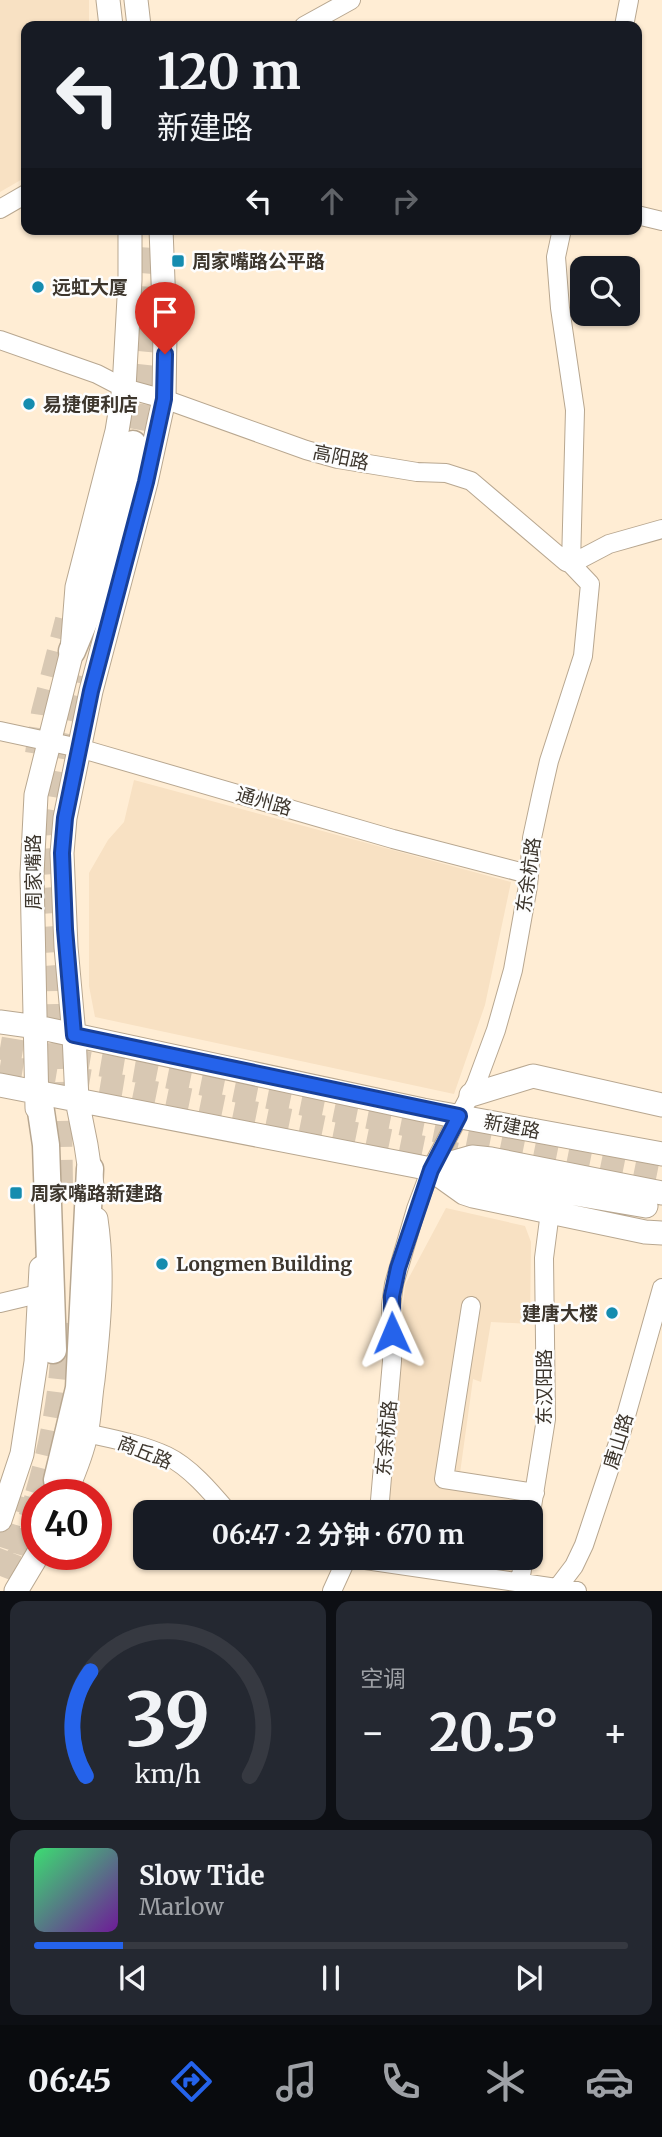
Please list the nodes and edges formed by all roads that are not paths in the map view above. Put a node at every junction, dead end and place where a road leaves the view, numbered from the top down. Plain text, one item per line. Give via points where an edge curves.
1 (108, 0) edge
2 (136, 0) edge
3 (351, 0) edge
4 (629, 0) edge
5 (110, 21) edge
6 (138, 21) edge
7 (313, 21) edge
8 (625, 21) edge
9 (21, 197) edge
10 (0, 209) edge
11 (642, 216) edge
12 (662, 221) edge
13 (130, 235) edge
14 (161, 235) edge
15 (561, 235) edge
16 (0, 340) edge
17 (124, 388) junction
18 (164, 399) junction
19 (134, 444) tunnel mouth
20 (662, 528) edge
21 (571, 564) junction
22 (72, 651) junction
23 (0, 731) edge
24 (47, 742) junction
25 (79, 748) junction
26 (528, 874) junction
27 (0, 1022) edge
28 (37, 1027) junction
29 (74, 1035) junction
30 (0, 1085) edge
31 (38, 1091) junction
32 (471, 1095) junction
33 (77, 1100) junction
34 (662, 1105) edge
35 (459, 1116) junction
36 (662, 1154) edge
37 (90, 1169) junction
38 (431, 1170) junction
39 (654, 1200) edge
40 (550, 1212) junction
41 (662, 1233) edge
42 (662, 1288) edge
43 (38, 1294) junction
44 (0, 1303) edge
45 (471, 1306) dead end
46 (54, 1350) tunnel mouth
47 (86, 1433) junction
48 (62, 1479) edge
49 (67, 1479) edge
50 (534, 1493) junction
51 (218, 1500) edge
52 (380, 1500) edge
53 (533, 1500) edge
54 (0, 1520) tunnel mouth
55 (28, 1570) tunnel mouth
56 (342, 1570) edge
57 (448, 1570) edge
58 (522, 1570) edge
59 (520, 1581) junction
60 (556, 1589) edge
61 (16, 1591) edge
62 (332, 1591) edge
63 (577, 1591) edge

1 - 5 main road
2 - 6 main road
3 - 7 street
4 - 8 street
9 - 10 street
11 - 12 street
13 - 17 main road, 周家嘴路
14 - 18 main road, 周家嘴路
15 - 21 street via 556,257 560,308 575,410
16 - 17 street, 高阳路
17 - 18 street, 高阳路
17 - 22 main road, 周家嘴路 via 77,587
18 - 21 street, 高阳路 via 338,459 446,473 471,481
18 - 25 main road, 周家嘴路
19 - 22 highway via 89,610
20 - 21 street via 609,544
21 - 26 street, 东余杭路 via 590,584 583,656 550,761
22 - 24 main road, 周家嘴路
23 - 24 street, 通州路
24 - 25 street, 通州路
24 - 28 main road, 周家嘴路 via 33,824
25 - 26 street, 通州路
25 - 29 main road, 周家嘴路 via 62,853
26 - 32 street, 东余杭路 via 513,970
27 - 28 main road, 新建路
28 - 29 main road, 新建路
28 - 31 main road, 周家嘴路
29 - 33 main road, 周家嘴路
29 - 35 main road, 新建路
30 - 31 main road, 新建路
31 - 33 main road, 新建路
31 - 43 main road, 周家嘴路 via 36,1195 42,1256
31 - 46 highway via 46,1145
32 - 34 main road via 533,1076
32 - 35 street, 东余杭路
33 - 37 main road, 周家嘴路
33 - 38 main road, 新建路
35 - 36 main road, 新建路
35 - 38 street, 东余杭路
37 - 47 main road, 周家嘴路 via 101,1276
37 - 48 highway via 79,1388
38 - 39 main road, 新建路 via 472,1157
38 - 40 main road, 新建路 via 473,1196
38 - 52 street, 东余杭路 via 392,1290 392,1361
40 - 41 main road, 新建路
40 - 50 street, 东汉阳路 via 544,1258 545,1419
42 - 60 street, 唐山路 via 584,1545 575,1566
43 - 44 street
43 - 54 main road, 周家嘴路 via 36,1362 22,1454
45 - 50 street via 444,1479
47 - 49 main road, 周家嘴路 via 77,1465
47 - 51 street, 商丘路 via 169,1457
50 - 53 street, 东汉阳路
55 - 61 main road
56 - 62 street
57 - 59 street
58 - 59 street
59 - 60 street
60 - 63 street

